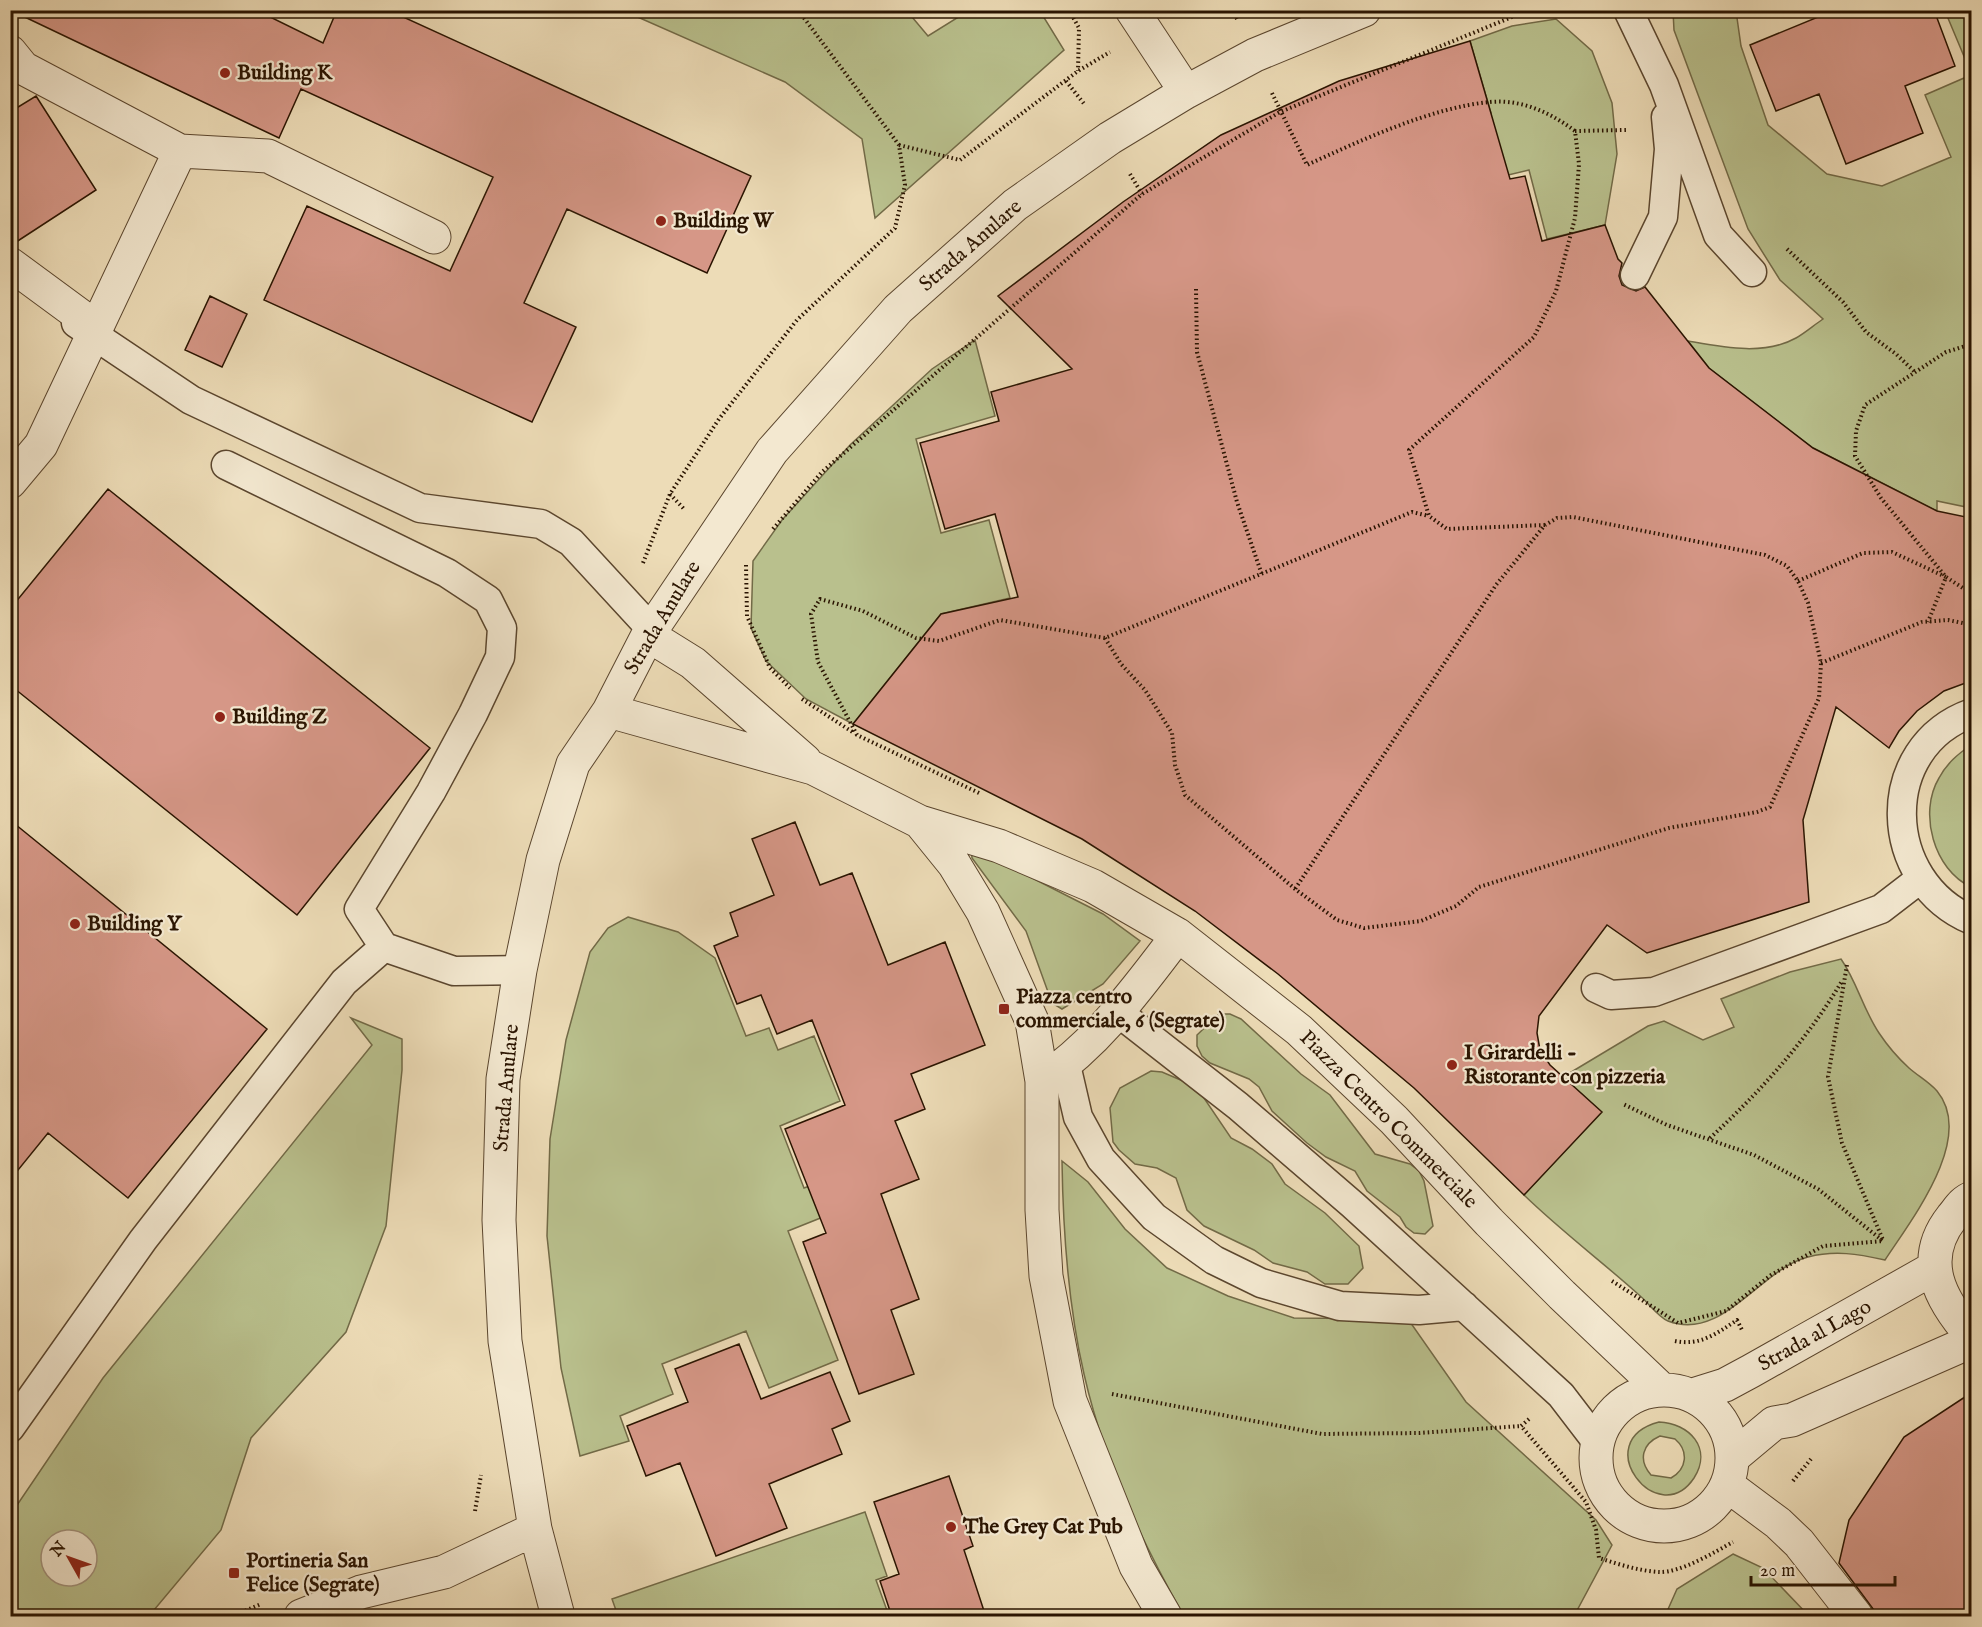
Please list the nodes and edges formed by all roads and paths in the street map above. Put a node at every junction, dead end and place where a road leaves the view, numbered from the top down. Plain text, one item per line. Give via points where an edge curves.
1 (1069, 10) edge
2 (1364, 10) edge
3 (1509, 10) edge
4 (1528, 10) edge
5 (1628, 10) edge
6 (1511, 16) junction
7 (1138, 21) edge
8 (10, 52) edge
9 (1078, 71) junction
10 (1664, 85) junction
11 (1185, 92) junction
12 (1280, 112) junction
13 (1667, 130) junction
14 (1575, 131) junction
15 (899, 145) dead end
16 (180, 152) junction
17 (434, 237) dead end
18 (1778, 241) dead end
19 (10, 264) edge
20 (1752, 272) dead end
21 (1635, 275) dead end
22 (10, 278) edge
23 (1196, 289) dead end
24 (97, 328) junction
25 (1971, 344) edge
26 (1916, 373) junction
27 (226, 465) dead end
28 (10, 482) edge
29 (670, 494) dead end
30 (1429, 516) junction
31 (1545, 525) junction
32 (715, 533) junction
33 (770, 533) dead end
34 (1262, 575) junction
35 (1946, 577) junction
36 (1798, 581) junction
37 (1971, 594) edge
38 (1928, 622) junction
39 (1971, 625) edge
40 (650, 633) junction
41 (1104, 638) junction
42 (1821, 663) junction
43 (792, 690) dead end
44 (799, 697) dead end
45 (609, 711) junction
46 (1971, 713) edge
47 (857, 735) junction
48 (813, 768) junction
49 (984, 796) dead end
50 (920, 822) junction
51 (1920, 879) junction
52 (1295, 889) junction
53 (1859, 918) junction
54 (1971, 920) edge
55 (1178, 935) junction
56 (384, 947) junction
57 (520, 970) junction
58 (1844, 976) junction
59 (1596, 988) dead end
60 (1119, 1013) junction
61 (1054, 1073) junction
62 (1623, 1104) dead end
63 (1710, 1138) junction
64 (1971, 1198) edge
65 (1883, 1241) junction
66 (1934, 1268) junction
67 (1609, 1278) dead end
68 (1464, 1306) junction
69 (1971, 1336) edge
70 (1971, 1341) edge
71 (1661, 1389) junction
72 (1693, 1395) junction
73 (1070, 1401) junction
74 (1521, 1426) dead end
75 (10, 1428) edge
76 (1597, 1442) junction
77 (1730, 1471) junction
78 (535, 1528) junction
79 (301, 1617) edge
80 (558, 1617) edge
81 (1165, 1617) edge
82 (1856, 1617) edge

1 - 9 path via 1079,28
2 - 11 street, Strada Anulare via 1256,55
3 - 6 path
4 - 6 path
5 - 10 lane
6 - 12 path
7 - 9 path
7 - 11 street
8 - 16 street via 23,68
9 - 15 path via 960,160
10 - 13 lane
10 - 20 lane via 1718,235
11 - 32 street, Strada Anulare via 1110,138 1015,206 898,309 772,451
12 - 14 path via 1307,165 1437,114 1491,102 1521,104 1552,114
12 - 33 path via 1142,194 822,472
13 - 14 path
13 - 21 lane via 1663,217
14 - 30 path via 1579,164 1575,218 1556,291 1534,337 1409,450
16 - 17 street via 268,156
16 - 24 street
18 - 26 path via 1843,302 1866,332
19 - 24 street
22 - 40 lane via 191,400 420,508 542,524 572,542
23 - 34 path via 1197,352 1237,502
24 - 28 street via 41,446
25 - 26 path via 1946,352
26 - 35 path via 1865,405 1856,431 1855,456 1881,498
27 - 56 lane via 447,573 488,600 502,628 500,657 473,714 360,909
29 - 32 path via 704,528
30 - 31 path via 1447,529
30 - 34 path via 1412,512
31 - 36 path via 1557,518 1573,517 1765,555 1787,566
31 - 52 path via 1496,585
32 - 40 street, Strada Anulare
32 - 43 path via 746,562 747,616 770,668
34 - 41 path
35 - 36 path via 1892,552 1863,554
35 - 37 path
35 - 38 path
36 - 42 path via 1808,603
38 - 39 path
38 - 42 path via 1922,621
40 - 45 street, Strada Anulare
40 - 48 street, Piazza Centro Commerciale via 693,663
41 - 47 path via 1000,620 939,641 916,638 863,611 820,598 812,614 818,662
41 - 52 path via 1145,690 1172,733 1175,765 1185,795
42 - 52 path via 1819,698 1770,807 1669,828 1479,887 1456,906 1421,921 1364,928 1337,920
44 - 47 path
45 - 48 street, Piazza Centro Commerciale
45 - 57 street, Strada Anulare via 573,764 543,860
46 - 51 lane via 1955,719 1927,742 1908,774 1900,810 1904,846
47 - 49 path
48 - 50 street, Piazza Centro Commerciale
50 - 55 street, Piazza Centro Commerciale via 999,846 1093,886
50 - 61 street, Piazza Centro Commerciale via 954,864 983,912
51 - 53 lane via 1881,909
51 - 54 lane via 1937,898
53 - 58 path
53 - 59 lane via 1654,992 1611,996
55 - 60 street
55 - 71 street, Piazza Centro Commerciale via 1299,1030
56 - 57 lane via 454,971
56 - 75 lane via 344,982 142,1240
57 - 78 street, Strada Anulare via 503,1078 499,1220 505,1341
58 - 63 path via 1829,1002 1760,1092
58 - 65 path via 1828,1077 1842,1143
60 - 61 street
60 - 68 lane via 1238,1106
61 - 68 lane via 1101,1159 1154,1217 1214,1260 1261,1283 1340,1306 1419,1311
61 - 73 street, Piazza Centro Commerciale via 1042,1210 1046,1276
62 - 63 path via 1667,1125
63 - 65 path via 1754,1155 1818,1189
64 - 66 street via 1947,1223 1936,1249
65 - 67 path via 1823,1246 1771,1275 1726,1311 1678,1323
66 - 69 street via 1955,1317
66 - 72 street, Strada al Lago via 1725,1385
68 - 76 lane via 1561,1395
70 - 77 street via 1792,1420 1774,1423
71 - 72 street
71 - 76 street via 1640,1394 1621,1405 1606,1421
72 - 77 street via 1722,1421 1730,1438
73 - 74 path via 1102,1392 1322,1434
73 - 81 street, Piazza Centro Commerciale via 1137,1566
76 - 77 street via 1598,1470 1608,1497 1621,1511 1654,1525 1690,1521 1718,1500
77 - 82 street via 1799,1543
78 - 79 street via 444,1572 361,1592
78 - 80 street, Strada Anulare

